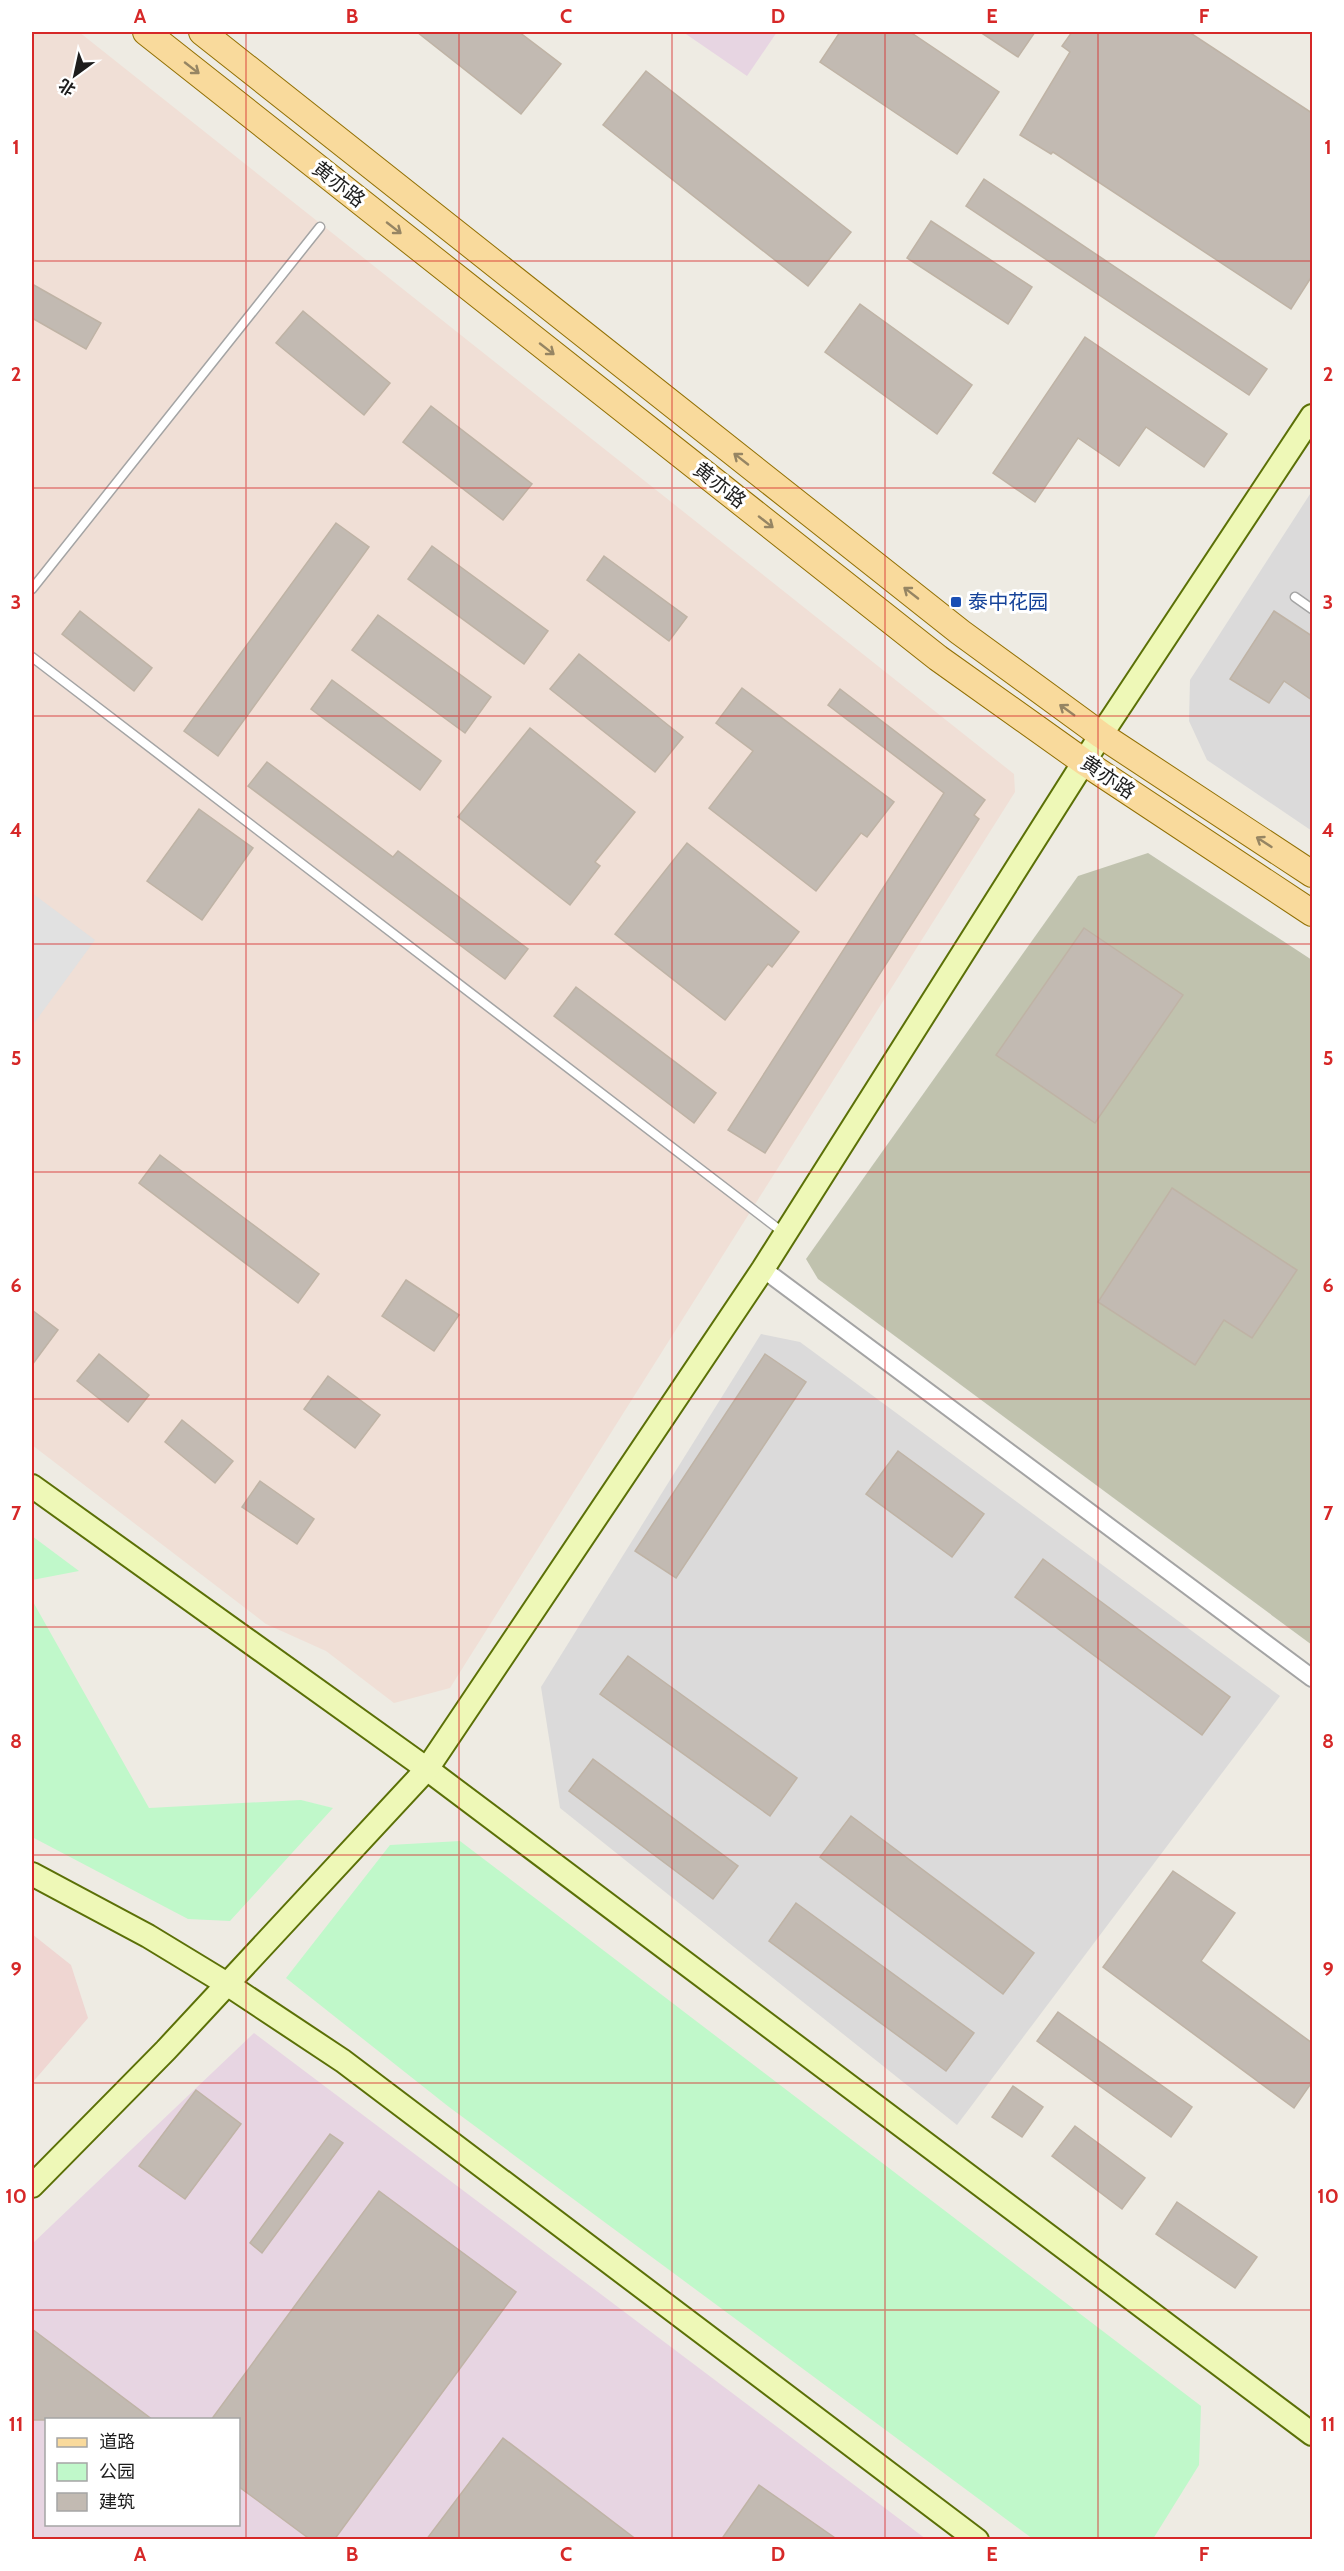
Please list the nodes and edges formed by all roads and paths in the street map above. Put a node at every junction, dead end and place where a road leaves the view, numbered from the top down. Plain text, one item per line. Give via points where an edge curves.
1 (202, 32) edge
2 (154, 34) edge
3 (320, 227) dead end
4 (1312, 416) edge
5 (32, 589) edge
6 (1295, 597) dead end
7 (1312, 609) edge
8 (32, 657) edge
9 (1101, 735) junction
10 (1084, 762) junction
11 (1312, 874) edge
12 (1312, 914) edge
13 (785, 1235) junction
14 (763, 1269) junction
15 (32, 1486) edge
16 (1312, 1678) edge
17 (428, 1769) junction
18 (32, 1874) edge
19 (227, 1984) junction
20 (32, 2186) edge
21 (1312, 2434) edge
22 (977, 2540) edge

9 -> 1 main road, 黄亦路 via 944,619
2 -> 10 main road, 黄亦路 via 938,658
3 - 5 lane
4 - 9 street
6 - 7 lane
8 - 13 lane
9 - 10 street
11 -> 9 main road, 黄亦路
10 - 12 main road, 黄亦路
10 - 13 street
13 - 14 street
14 - 16 street
14 - 17 street
15 - 17 street
17 - 19 street
17 - 21 street
18 - 19 street
19 - 20 street
19 - 22 street via 343,2061

